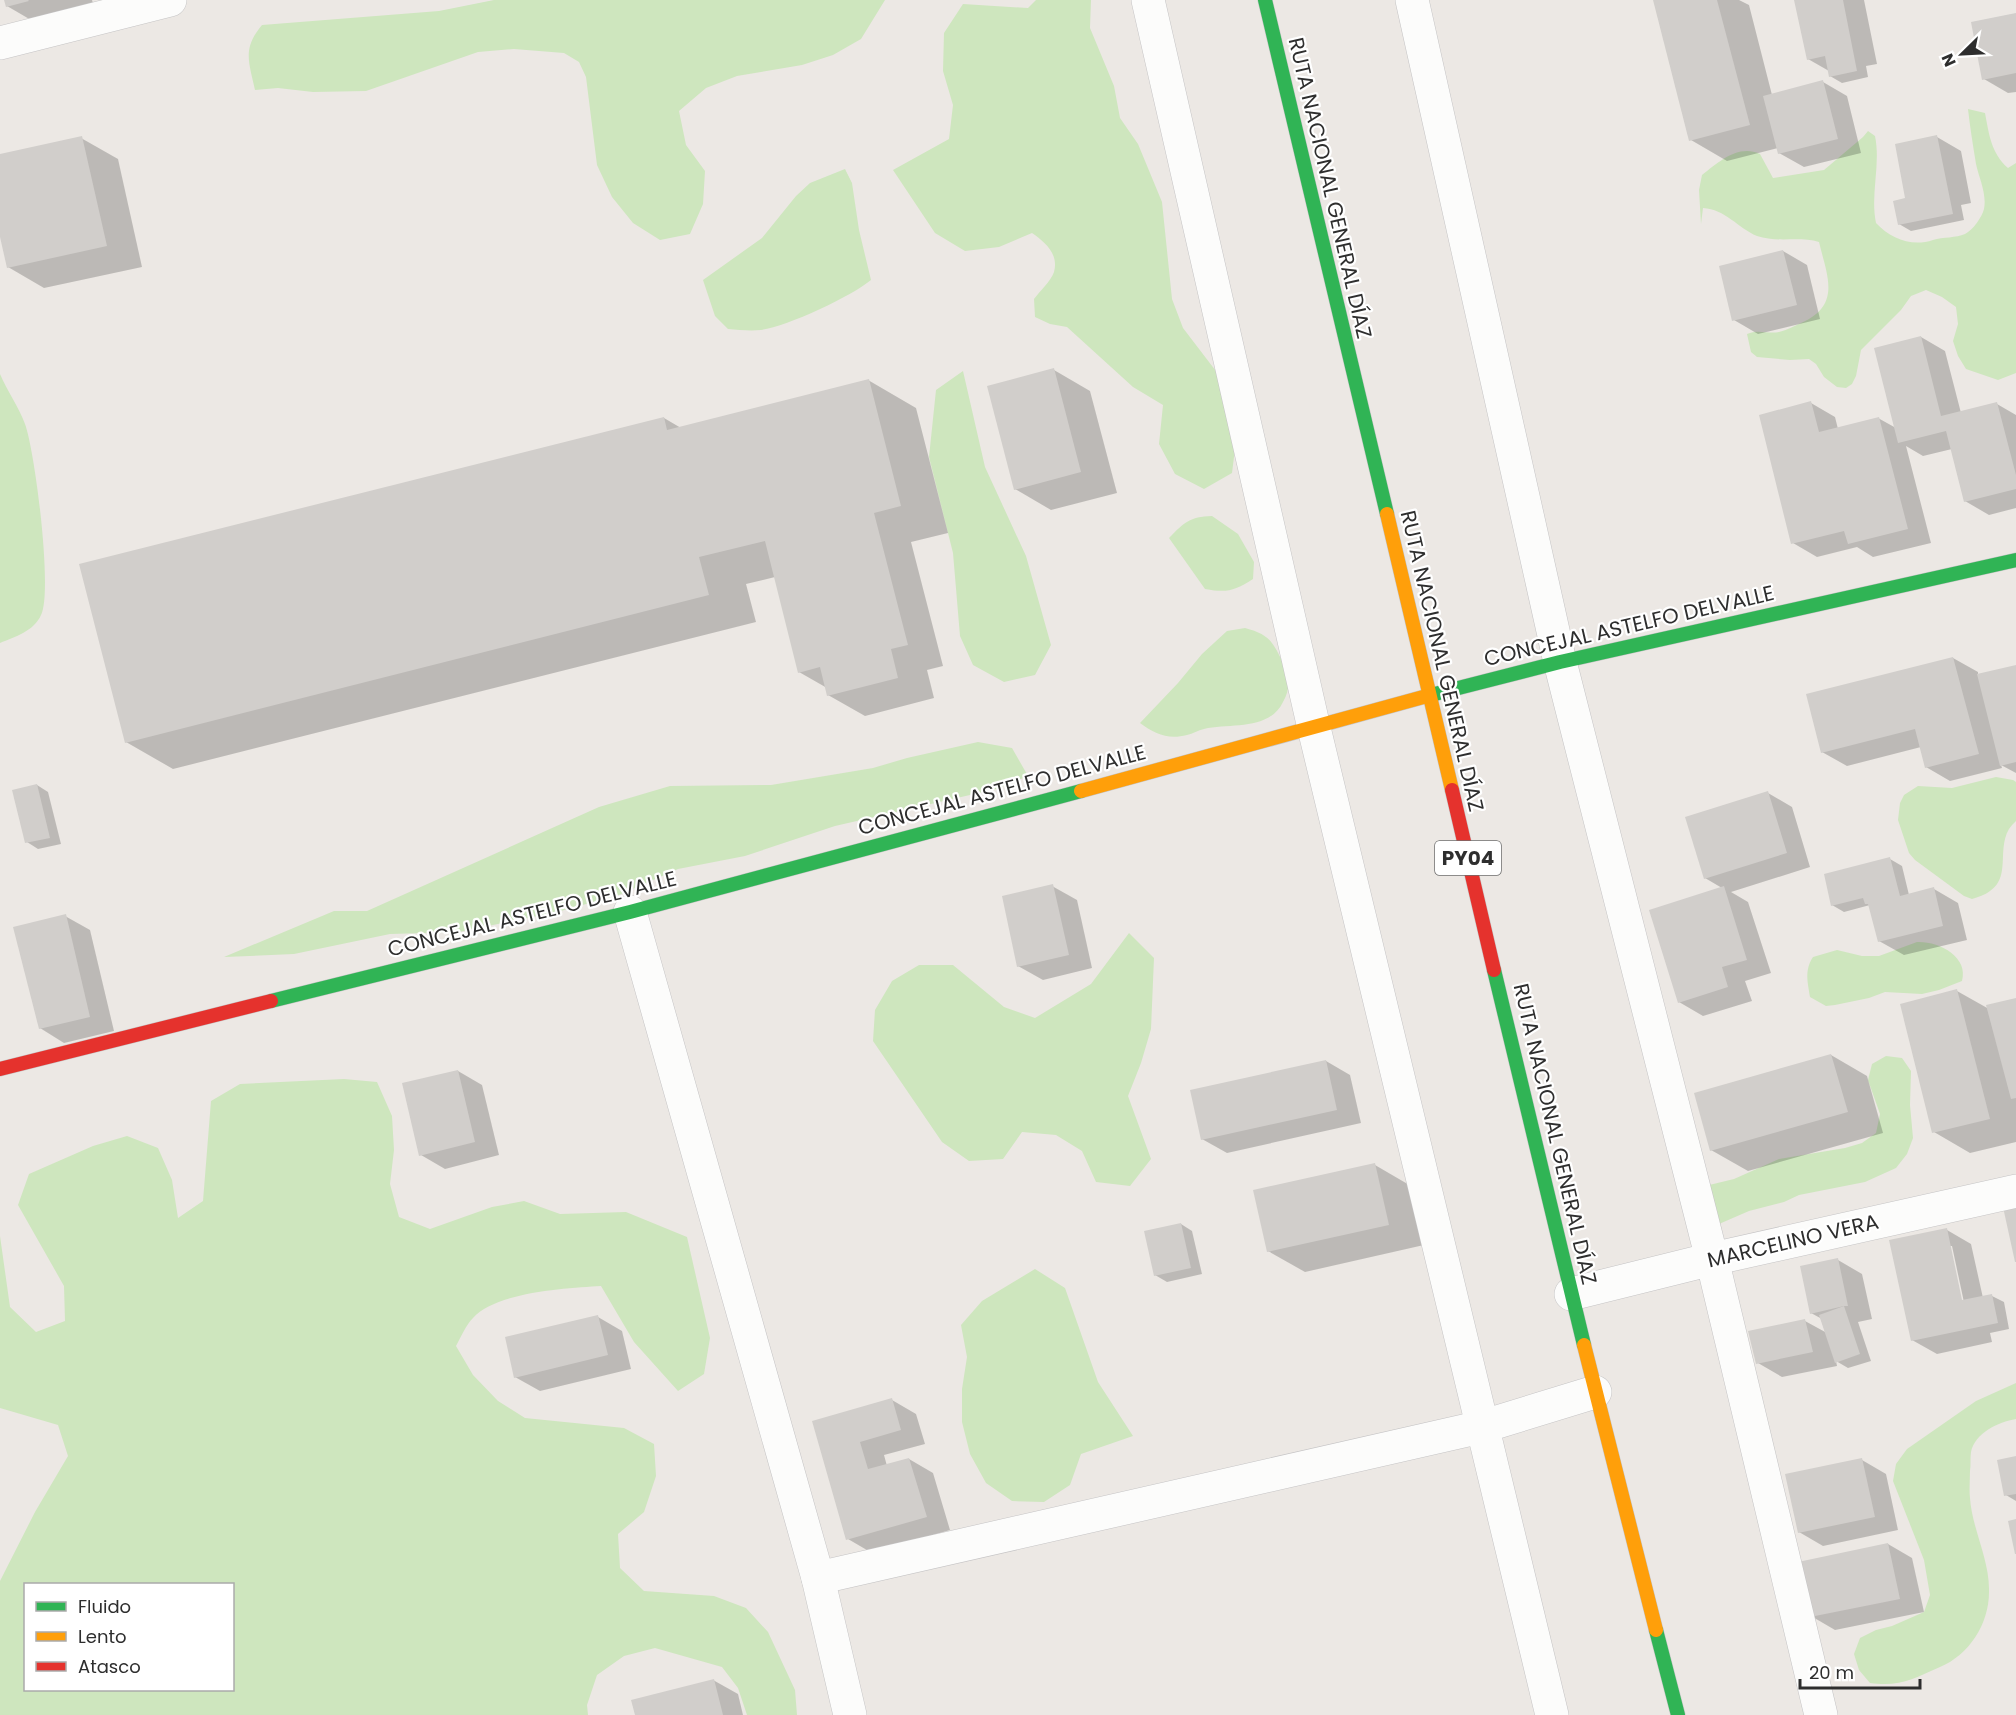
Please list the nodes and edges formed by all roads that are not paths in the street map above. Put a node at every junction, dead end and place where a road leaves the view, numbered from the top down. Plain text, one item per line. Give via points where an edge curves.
1 (170, 0) edge
2 (1148, 0) edge
3 (1265, 0) edge
4 (1412, 0) edge
5 (0, 43) edge
6 (2016, 560) edge
7 (1560, 662) junction
8 (1429, 695) junction
9 (1314, 728) junction
10 (630, 912) junction
11 (0, 1069) edge
12 (2016, 1191) edge
13 (1712, 1259) junction
14 (1571, 1294) junction
15 (1595, 1392) junction
16 (1481, 1426) junction
17 (818, 1578) junction
18 (850, 1715) edge
19 (1552, 1715) edge
20 (1678, 1715) edge
21 (1821, 1715) edge

1 - 5 street
2 - 9 street
3 - 8 main road, RUTA NACIONAL GENERAL DÍAZ / PY04
4 - 7 street
6 - 7 main road, CONCEJAL ASTELFO DELVALLE
7 - 8 main road, CONCEJAL ASTELFO DELVALLE
7 - 13 street
8 - 9 main road, CONCEJAL ASTELFO DELVALLE
8 - 14 main road, RUTA NACIONAL GENERAL DÍAZ / PY04
9 - 10 main road, CONCEJAL ASTELFO DELVALLE
9 - 16 street
10 - 11 main road, CONCEJAL ASTELFO DELVALLE
10 - 17 street
12 - 13 street, MARCELINO VERA
13 - 14 street, MARCELINO VERA
13 - 21 street
14 - 15 main road, RUTA NACIONAL GENERAL DÍAZ / PY04
15 - 16 street
15 - 20 main road, RUTA NACIONAL GENERAL DÍAZ / PY04
16 - 17 street
16 - 19 street
17 - 18 street

